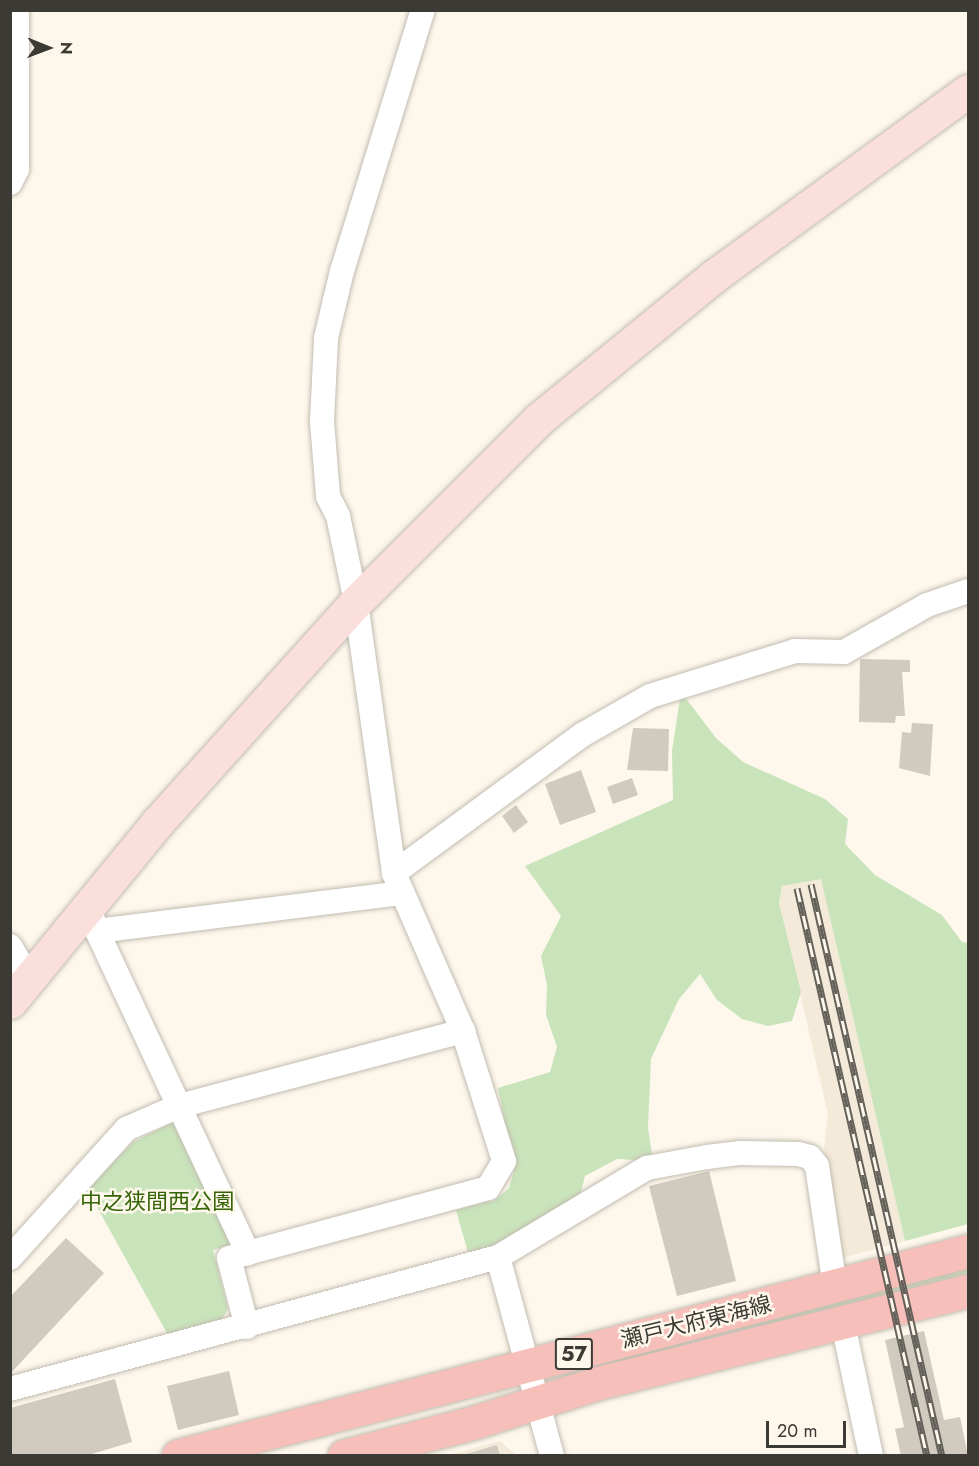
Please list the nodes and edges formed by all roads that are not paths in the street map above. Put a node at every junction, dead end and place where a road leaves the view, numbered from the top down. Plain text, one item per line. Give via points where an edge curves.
1 (17, 10) edge
2 (423, 10) edge
3 (969, 91) edge
4 (10, 183) edge
5 (969, 591) edge
6 (356, 602) junction
7 (398, 883) junction
8 (92, 919) junction
9 (10, 946) edge
10 (20, 991) edge
11 (463, 1031) junction
12 (179, 1106) junction
13 (969, 1251) edge
14 (248, 1253) junction
15 (498, 1257) junction
16 (10, 1258) edge
17 (835, 1286) junction
18 (969, 1291) edge
19 (843, 1324) junction
20 (248, 1327) junction
21 (528, 1366) junction
22 (10, 1389) edge
23 (538, 1402) junction
24 (178, 1455) edge
25 (344, 1455) edge
26 (552, 1455) edge
27 (871, 1455) edge

1 - 4 street via 17,169
2 - 6 street via 342,271 326,338 322,421 328,496 338,516
3 - 6 street via 714,276 540,418
5 - 7 street via 927,605 844,651 795,651 650,696 582,735
6 - 7 street
6 - 8 street via 157,824
7 - 8 street
7 - 11 street
8 - 10 street
8 - 12 street
9 - 10 street
11 - 12 street
11 - 14 street via 504,1161 488,1188
12 - 14 street
12 - 16 street via 126,1129
13 - 17 main road, 瀬戸大府東海線 / 57
14 - 20 street via 229,1258
15 - 17 street via 647,1168 741,1153 798,1154 810,1157 817,1166
15 - 20 street
15 - 21 street
17 - 21 main road, 瀬戸大府東海線 / 57
18 - 19 main road, 瀬戸大府東海線 / 57
19 - 23 main road, 瀬戸大府東海線 / 57 via 598,1383
19 - 27 street
20 - 22 street
21 - 23 street
21 - 24 main road, 瀬戸大府東海線 / 57
23 - 25 main road, 瀬戸大府東海線 / 57
23 - 26 street

